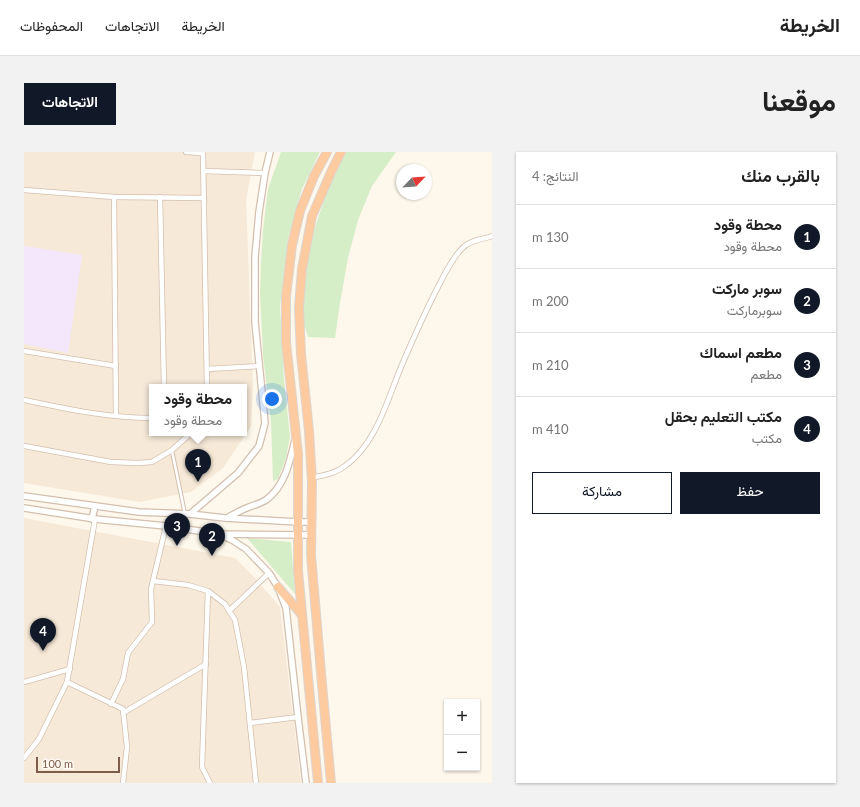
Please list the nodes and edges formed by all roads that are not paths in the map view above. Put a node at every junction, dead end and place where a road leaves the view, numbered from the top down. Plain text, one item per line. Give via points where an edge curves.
1 (186, 152) edge
2 (270, 152) edge
3 (327, 152) edge
4 (341, 152) edge
5 (204, 171) junction
6 (265, 173) junction
7 (24, 190) edge
8 (114, 197) junction
9 (160, 198) junction
10 (204, 198) junction
11 (492, 236) edge
12 (24, 351) edge
13 (116, 366) junction
14 (260, 366) junction
15 (207, 369) junction
16 (164, 384) edge
17 (208, 384) edge
18 (24, 400) edge
19 (116, 416) junction
20 (149, 418) edge
21 (296, 434) junction
22 (188, 436) edge
23 (24, 446) edge
24 (172, 450) junction
25 (311, 478) junction
26 (24, 496) edge
27 (95, 506) junction
28 (24, 508) edge
29 (187, 514) junction
30 (225, 518) junction
31 (93, 519) junction
32 (298, 522) junction
33 (312, 522) junction
34 (166, 526) junction
35 (219, 534) junction
36 (298, 534) junction
37 (311, 535) junction
38 (269, 573) junction
39 (153, 581) junction
40 (278, 587) junction
41 (208, 591) junction
42 (229, 611) junction
43 (302, 615) junction
44 (206, 664) junction
45 (70, 669) junction
46 (24, 682) edge
47 (67, 682) junction
48 (111, 704) junction
49 (123, 713) junction
50 (298, 717) junction
51 (250, 723) junction
52 (24, 758) edge
53 (123, 783) edge
54 (210, 783) edge
55 (256, 783) edge
56 (306, 783) edge
57 (318, 783) edge
58 (331, 783) edge

1 - 5 street via 203,153
2 - 6 street
3 - 21 highway via 300,211 292,245 286,296 286,342
4 - 25 highway via 312,216 302,269 299,308
5 - 6 street
5 - 10 street
6 - 14 street via 258,212 255,257 255,322
7 - 8 street
8 - 9 street
8 - 13 street
9 - 10 street
9 - 16 street
10 - 15 street
11 - 25 street via 470,242 460,251 446,272 401,367 377,428 365,447 333,474
12 - 13 street
13 - 19 street
14 - 15 street
14 - 29 street via 265,423 259,446 238,473
15 - 17 street
18 - 19 street
19 - 20 street
21 - 30 street via 289,465 274,493 265,501
21 - 32 highway
22 - 24 street
23 - 24 street via 111,462 138,463 152,462
24 - 29 lane
25 - 33 highway
26 - 27 street
27 - 29 street via 139,512
27 - 31 street
28 - 31 street
29 - 30 street
30 - 32 street
31 - 34 street
31 - 45 street
32 - 33 street
32 - 36 highway
33 - 37 highway
34 - 35 street
34 - 39 street
35 - 36 street
35 - 38 street via 246,549
36 - 37 street
36 - 43 highway
37 - 58 highway
38 - 40 street
38 - 42 street
39 - 41 street via 188,585
39 - 48 street via 152,622 128,653 123,679
40 - 43 highway
40 - 50 street via 286,608
41 - 42 street via 225,604
41 - 44 street
42 - 51 street via 235,620 244,667
43 - 57 highway
44 - 49 street
44 - 54 street via 202,767
45 - 46 street
45 - 47 street
47 - 48 street
47 - 52 street via 38,739
48 - 49 street via 123,709
49 - 53 street via 127,747
50 - 51 street
50 - 56 street
51 - 55 street

